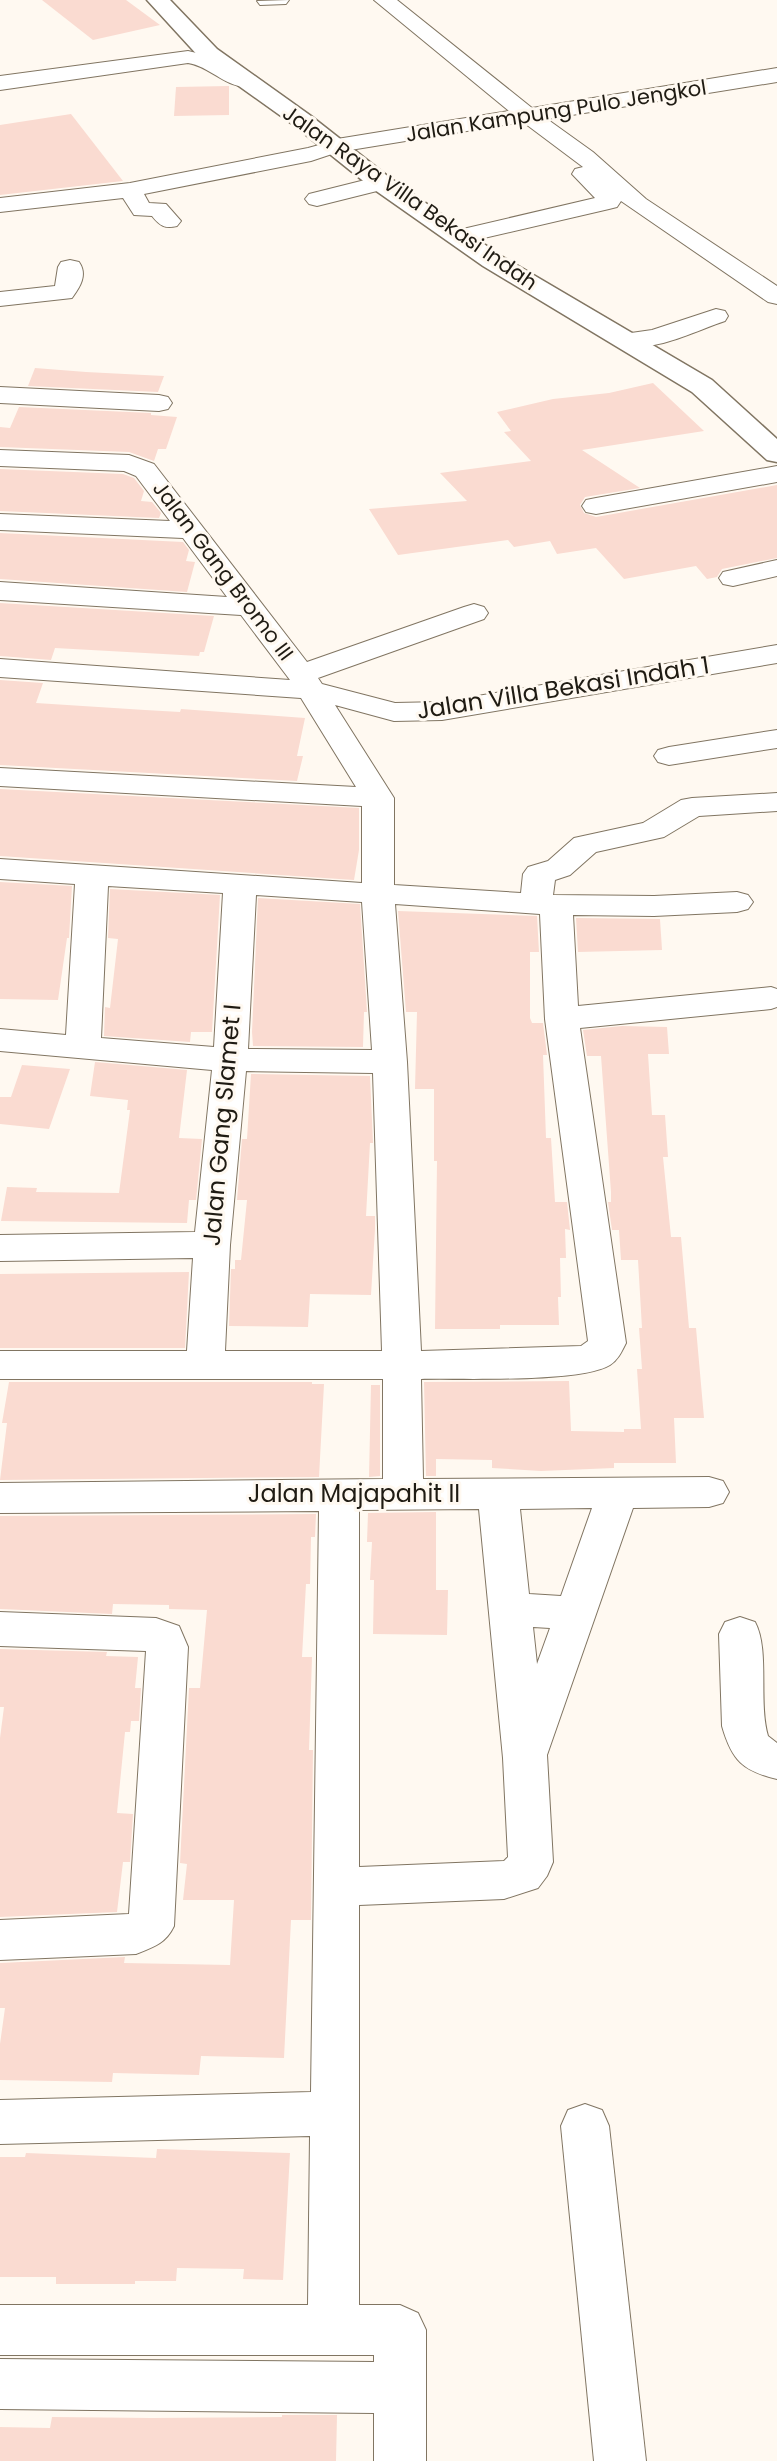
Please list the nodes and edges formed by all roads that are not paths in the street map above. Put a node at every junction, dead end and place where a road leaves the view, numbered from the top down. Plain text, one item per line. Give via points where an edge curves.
1 (158, 0) edge
2 (384, 0) edge
3 (777, 75) edge
4 (0, 83) edge
5 (249, 85) junction
6 (522, 118) junction
7 (333, 145) junction
8 (381, 183) junction
9 (130, 190) junction
10 (317, 199) dead end
11 (602, 204) junction
12 (638, 204) junction
13 (0, 205) edge
14 (169, 221) dead end
15 (458, 237) junction
16 (70, 267) dead end
17 (777, 297) edge
18 (0, 299) edge
19 (716, 316) dead end
20 (626, 340) junction
21 (1, 381) edge
22 (159, 403) dead end
23 (777, 454) edge
24 (0, 458) edge
25 (777, 474) edge
26 (596, 506) dead end
27 (0, 522) edge
28 (189, 530) junction
29 (777, 568) edge
30 (733, 578) dead end
31 (0, 591) edge
32 (250, 607) junction
33 (474, 614) dead end
34 (777, 654) edge
35 (0, 668) edge
36 (0, 688) edge
37 (321, 693) junction
38 (777, 739) edge
39 (669, 756) dead end
40 (0, 777) edge
41 (378, 798) junction
42 (777, 802) edge
43 (0, 869) edge
44 (92, 875) junction
45 (240, 885) junction
46 (378, 895) junction
47 (737, 902) dead end
48 (546, 904) junction
49 (771, 998) dead end
50 (562, 1019) junction
51 (0, 1040) edge
52 (83, 1046) junction
53 (230, 1060) junction
54 (390, 1062) junction
55 (212, 1245) junction
56 (0, 1248) edge
57 (205, 1365) junction
58 (402, 1365) junction
59 (0, 1366) edge
60 (709, 1492) dead end
61 (498, 1493) junction
62 (618, 1493) junction
63 (339, 1494) junction
64 (403, 1494) junction
65 (0, 1498) edge
66 (510, 1609) junction
67 (576, 1613) junction
68 (0, 1629) edge
69 (740, 1634) dead end
70 (525, 1758) junction
71 (777, 1761) edge
72 (336, 1887) junction
73 (0, 1940) edge
74 (335, 2113) junction
75 (0, 2122) edge
76 (585, 2126) dead end
77 (0, 2330) edge
78 (333, 2330) junction
79 (0, 2384) edge
80 (399, 2388) junction
81 (400, 2461) edge
82 (620, 2461) edge

1 - 5 main road, Jalan Raya Villa Bekasi Indah via 209,54
2 - 6 street
3 - 6 street, Jalan Kampung Pulo Jengkol
4 - 5 street via 187,57 212,63
5 - 7 main road, Jalan Raya Villa Bekasi Indah
6 - 7 street, Jalan Kampung Pulo Jengkol
6 - 11 street via 605,192 610,200
6 - 12 street via 584,157
7 - 8 main road, Jalan Raya Villa Bekasi Indah
7 - 9 street, Jalan Kampung Pulo Jengkol via 311,154
8 - 10 street
8 - 15 main road, Jalan Raya Villa Bekasi Indah
9 - 13 street, Jalan Kampung Pulo Jengkol
9 - 14 street via 142,209 159,209
11 - 12 street
11 - 15 street
12 - 17 street
15 - 20 main road, Jalan Raya Villa Bekasi Indah
16 - 18 street via 70,283 63,293
19 - 20 street via 655,337
20 - 23 main road, Jalan Raya Villa Bekasi Indah via 702,386
21 - 22 street
24 - 28 street, Jalan Gang Bromo III via 135,464 145,470
25 - 26 street
27 - 28 street
28 - 32 street, Jalan Gang Bromo III
29 - 30 street
31 - 32 street
32 - 37 street, Jalan Gang Bromo III
33 - 37 street
34 - 37 street, Jalan Villa Bekasi Indah 1 via 442,711 394,712
35 - 37 street, Jalan Villa Bekasi Indah 1
36 - 37 street, Jalan Villa Bekasi Indah 1
37 - 41 street, Jalan Gang Bromo III
38 - 39 street
40 - 41 street
41 - 46 street
42 - 48 street via 692,807 653,830 585,845 559,868 538,874
43 - 44 street
44 - 45 street
44 - 52 street
45 - 46 street
45 - 53 street, Jalan Gang Slamet I
46 - 48 street
46 - 54 street
47 - 48 street
48 - 50 street
49 - 50 street
50 - 58 street via 607,1343 604,1350 576,1361
51 - 52 street
52 - 53 street
53 - 54 street
53 - 55 street, Jalan Gang Slamet I
54 - 58 street
55 - 56 street
55 - 57 street, Jalan Gang Slamet I
57 - 58 street
57 - 59 street
58 - 64 street
60 - 62 street, Jalan Majapahit II
61 - 62 street, Jalan Majapahit II
61 - 64 street, Jalan Majapahit II
61 - 66 street
62 - 67 street
63 - 64 street, Jalan Majapahit II
63 - 65 street, Jalan Majapahit II
63 - 72 street
66 - 67 street
66 - 70 street
67 - 70 street
68 - 73 street via 156,1635 164,1638 167,1647 151,1926 136,1934
69 - 71 street via 748,1741 758,1755
70 - 72 street via 531,1863 522,1874 504,1880
72 - 74 street
74 - 75 street
74 - 78 street
76 - 82 street
77 - 78 street
78 - 80 street via 400,2330
79 - 80 street
80 - 81 street

